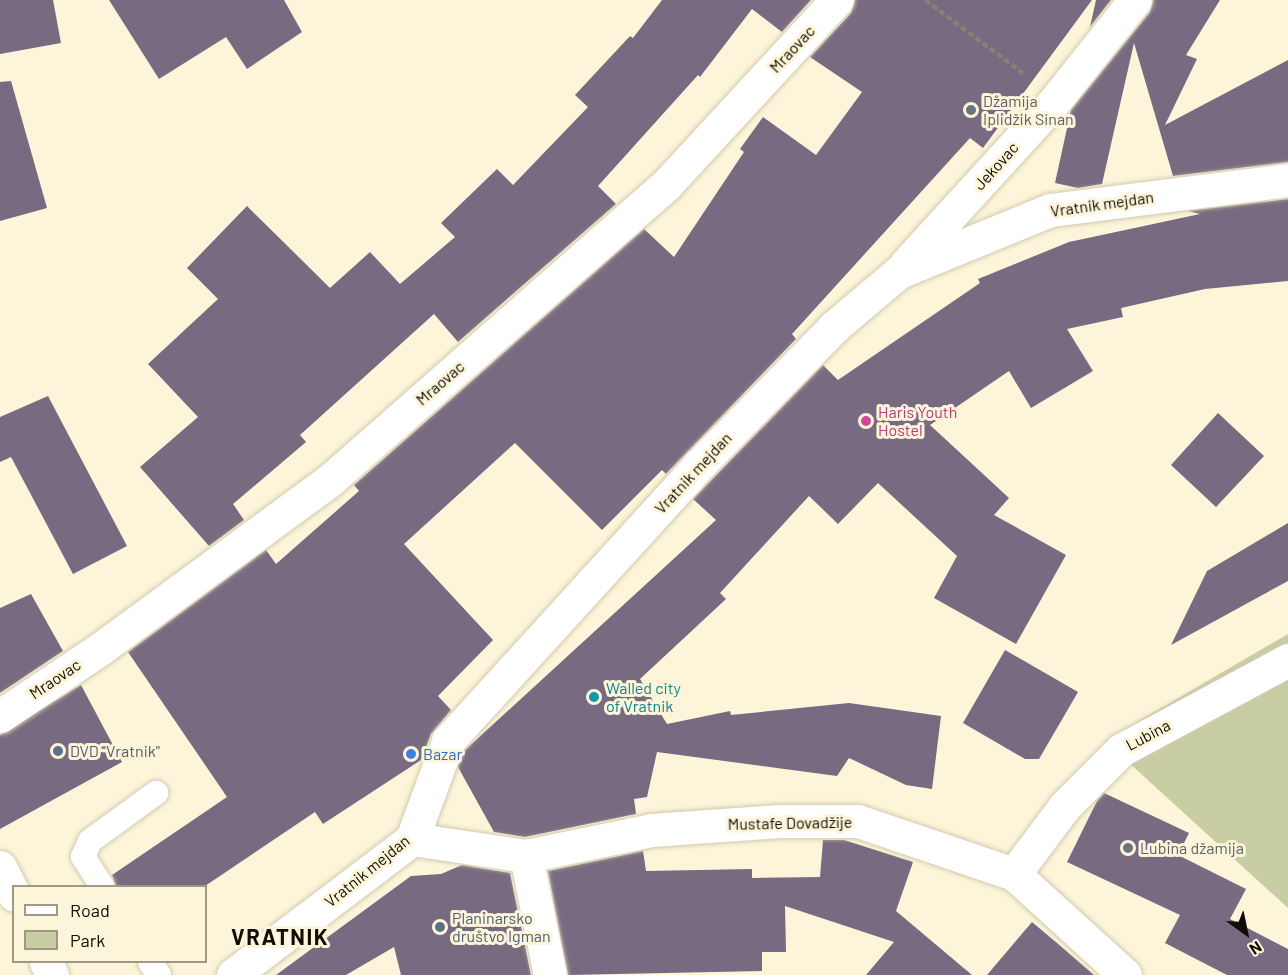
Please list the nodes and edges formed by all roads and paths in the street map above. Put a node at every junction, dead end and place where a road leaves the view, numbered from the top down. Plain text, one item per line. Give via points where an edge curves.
1 (837, 0) edge
2 (926, 0) edge
3 (1135, 0) edge
4 (1053, 103) junction
5 (1288, 180) edge
6 (899, 272) junction
7 (1288, 660) edge
8 (0, 716) edge
9 (156, 793) dead end
10 (412, 839) junction
11 (526, 856) junction
12 (0, 867) edge
13 (1014, 874) junction
14 (101, 885) edge
15 (12, 891) edge
16 (233, 975) edge
17 (550, 975) edge
18 (1125, 975) edge

1 - 8 street, Mraovac via 666,185 329,481 100,649
2 - 4 path via 1041,86
3 - 4 street, Jekovac
4 - 6 street, Jekovac
5 - 6 street, Vratnik mejdan via 1050,210
6 - 10 street, Vratnik mejdan via 834,327 700,464 448,741
7 - 13 street, Lubina via 1120,750 1065,806
9 - 14 lane via 90,841 83,857
10 - 11 street, Mustafe Dovadžije
10 - 16 street, Vratnik mejdan
11 - 13 street, Mustafe Dovadžije via 651,830 780,821 858,821
11 - 17 street
12 - 15 street
13 - 18 street, Mustafe Dovadžije

